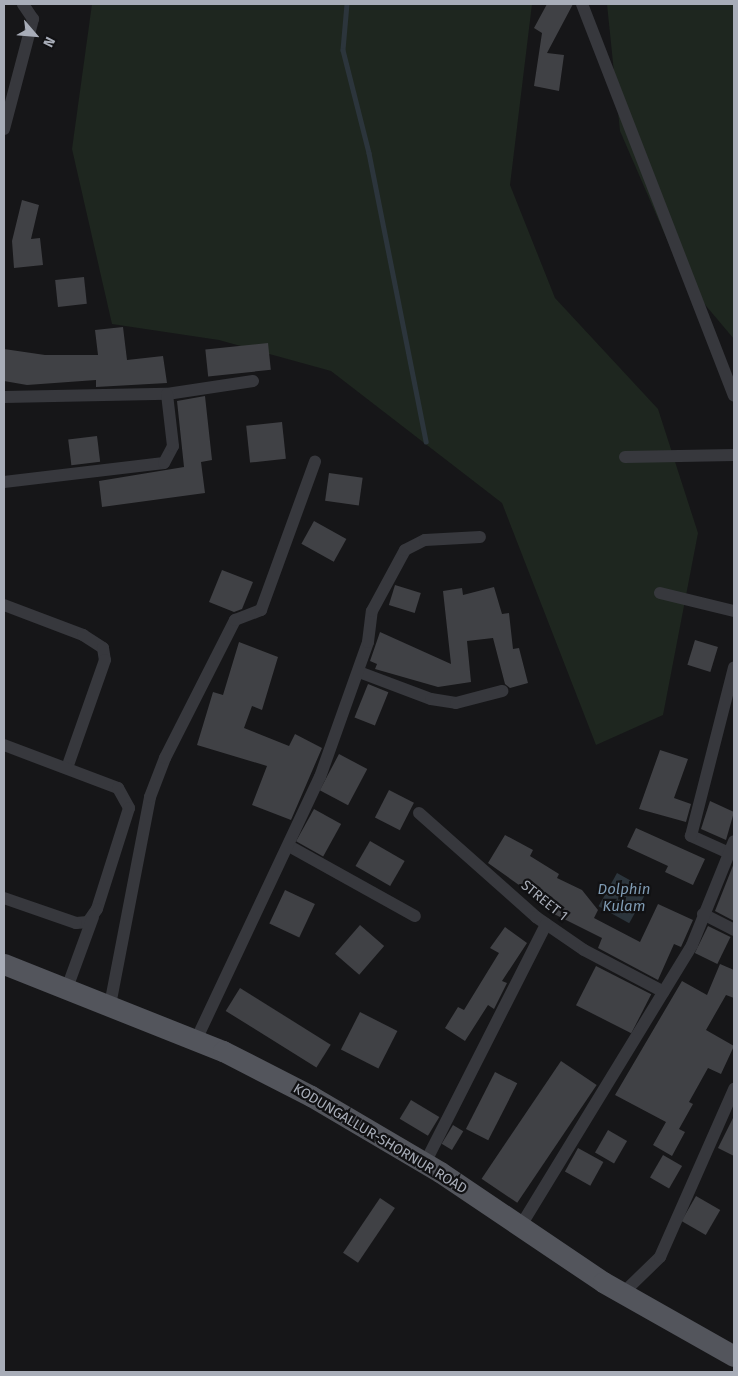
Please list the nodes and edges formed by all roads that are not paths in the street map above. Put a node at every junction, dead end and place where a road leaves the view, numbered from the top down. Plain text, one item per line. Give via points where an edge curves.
1 (23, 4) edge
2 (582, 4) edge
3 (4, 127) edge
4 (253, 381) dead end
5 (167, 394) junction
6 (734, 396) edge
7 (4, 397) edge
8 (734, 455) edge
9 (625, 457) dead end
10 (315, 462) dead end
11 (4, 482) edge
12 (480, 537) dead end
13 (660, 593) dead end
14 (4, 605) edge
15 (734, 611) edge
16 (734, 667) edge
17 (359, 672) junction
18 (502, 692) dead end
19 (4, 745) edge
20 (67, 768) junction
21 (419, 813) dead end
22 (289, 846) junction
23 (732, 847) edge
24 (4, 898) edge
25 (703, 914) junction
26 (415, 916) dead end
27 (93, 918) junction
28 (546, 924) junction
29 (734, 930) edge
30 (4, 964) edge
31 (67, 988) junction
32 (664, 992) junction
33 (110, 1005) junction
34 (196, 1040) junction
35 (734, 1089) edge
36 (426, 1163) junction
37 (520, 1228) junction
38 (623, 1293) junction
39 (734, 1356) edge

1 - 3 street via 33,19
2 - 6 street
4 - 5 street
5 - 7 street
5 - 11 street via 173,446 164,463
8 - 9 street
10 - 33 street via 260,610 235,620 165,758 150,797
12 - 17 street via 424,540 405,550 372,611
13 - 15 street
14 - 20 street via 83,634 102,648 105,660
16 - 23 street via 691,836
17 - 18 street via 431,699 456,703
17 - 22 street
19 - 20 street
20 - 27 street via 118,788 127,799 127,818
21 - 28 street, STREET 1
22 - 26 street
22 - 34 street
23 - 25 street
24 - 27 street via 76,923
25 - 29 street
25 - 32 street via 692,945
27 - 31 street
28 - 32 street, STREET 1
28 - 36 street
30 - 31 main road, KODUNGALLUR-SHORNUR ROAD
31 - 33 main road, KODUNGALLUR-SHORNUR ROAD
32 - 37 street
33 - 34 main road, KODUNGALLUR-SHORNUR ROAD
34 - 36 main road, KODUNGALLUR-SHORNUR ROAD via 311,1096
35 - 38 street via 660,1257
36 - 37 main road, KODUNGALLUR-SHORNUR ROAD
37 - 38 main road, KODUNGALLUR-SHORNUR ROAD
38 - 39 main road, KODUNGALLUR-SHORNUR ROAD

